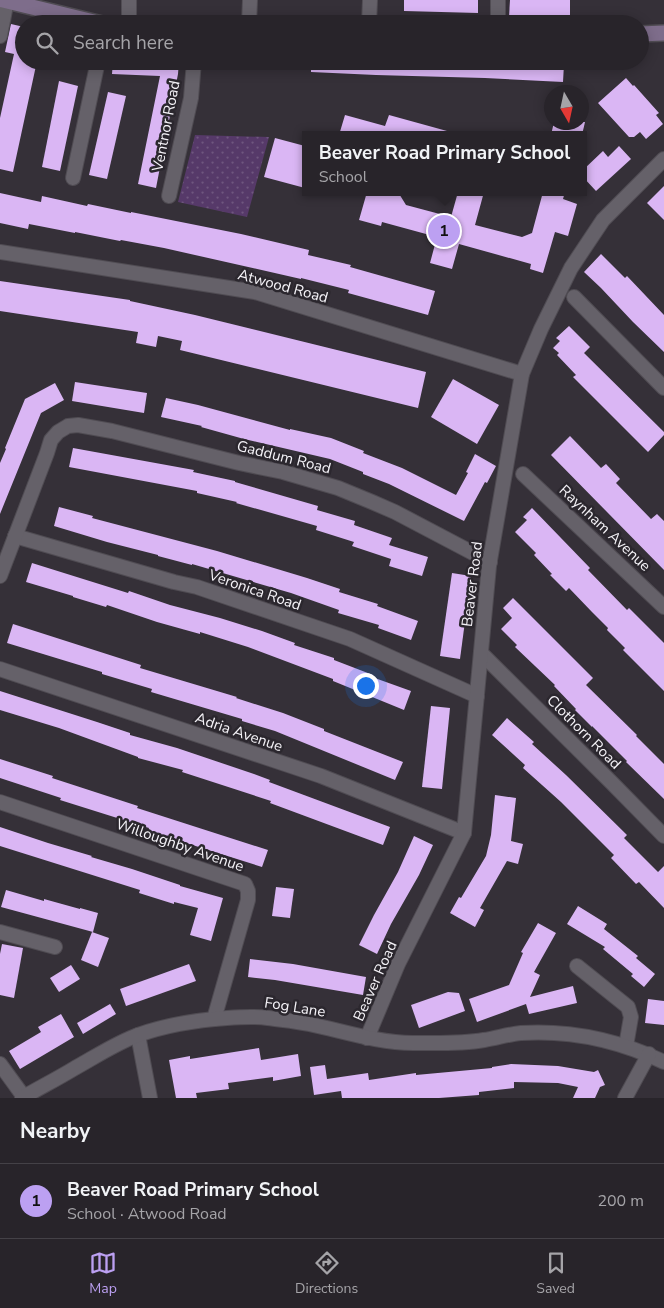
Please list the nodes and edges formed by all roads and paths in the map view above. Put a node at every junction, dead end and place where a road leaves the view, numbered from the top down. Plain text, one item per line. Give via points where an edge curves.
1 (130, 0) edge
2 (250, 0) edge
3 (370, 0) edge
4 (498, 0) edge
5 (6, 1) edge
6 (64, 15) edge
7 (129, 15) edge
8 (249, 15) edge
9 (369, 15) edge
10 (498, 15) edge
11 (664, 33) edge
12 (649, 34) edge
13 (0, 36) edge
14 (96, 70) edge
15 (193, 70) edge
16 (664, 159) edge
17 (73, 178) dead end
18 (169, 196) dead end
19 (0, 252) edge
20 (574, 296) dead end
21 (522, 374) junction
22 (664, 388) edge
23 (523, 474) dead end
24 (15, 536) junction
25 (490, 562) junction
26 (0, 576) edge
27 (664, 607) edge
28 (481, 653) junction
29 (0, 669) edge
30 (477, 696) junction
31 (0, 802) edge
32 (464, 833) junction
33 (664, 836) edge
34 (0, 932) edge
35 (55, 947) dead end
36 (577, 966) dead end
37 (214, 1019) junction
38 (138, 1035) junction
39 (368, 1038) junction
40 (626, 1046) junction
41 (649, 1054) junction
42 (664, 1062) edge
43 (0, 1064) edge
44 (23, 1098) edge
45 (150, 1098) edge
46 (625, 1098) edge

1 - 7 street
2 - 8 street
3 - 9 street
4 - 10 street
5 - 6 street
5 - 13 street
11 - 12 street
14 - 17 street
15 - 18 street, Ventnor Road via 191,98
16 - 21 street, Beaver Road via 600,224 571,268
19 - 21 street, Atwood Road via 256,292
20 - 22 street
21 - 25 street, Beaver Road
23 - 27 street, Raynham Avenue
24 - 25 street, Gaddum Road via 51,440 68,426 78,425 283,472 338,488 395,512
24 - 26 street
24 - 30 street, Veronica Road via 197,587 340,636
25 - 28 street, Beaver Road
28 - 30 street, Beaver Road
28 - 33 street, Clothorn Road
29 - 32 street, Adria Avenue via 321,776
30 - 32 street, Beaver Road
31 - 37 street, Willoughby Avenue via 245,884 248,900
32 - 39 street, Beaver Road via 398,964
34 - 35 street
36 - 40 street via 628,1007 631,1017
37 - 38 street, Fog Lane
37 - 39 street, Fog Lane via 265,1017
38 - 44 street, Fog Lane
38 - 45 street
39 - 40 street, Fog Lane via 451,1043 521,1033 553,1033
40 - 41 street, Fog Lane
41 - 42 street, Fog Lane
41 - 46 street
43 - 44 street

